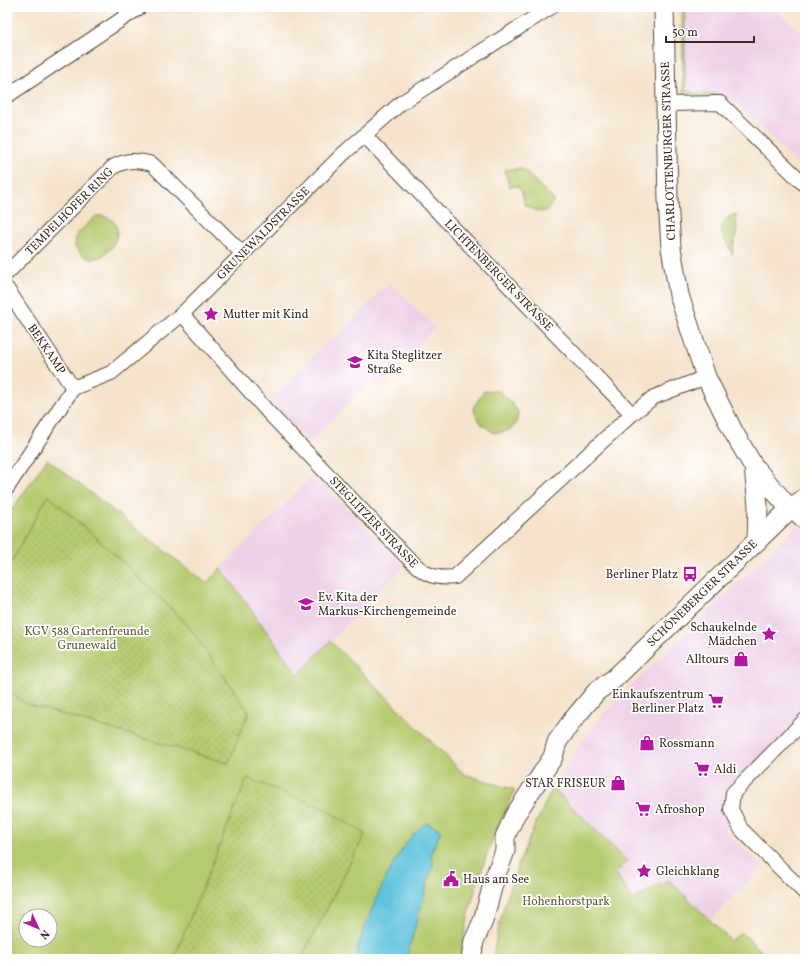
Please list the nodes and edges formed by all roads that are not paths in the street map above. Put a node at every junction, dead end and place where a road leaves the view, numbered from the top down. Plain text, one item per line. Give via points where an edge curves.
1 (140, 7) edge
2 (551, 7) edge
3 (664, 7) edge
4 (7, 96) edge
5 (667, 104) junction
6 (365, 136) junction
7 (805, 185) edge
8 (243, 254) junction
9 (7, 273) edge
10 (7, 290) edge
11 (182, 314) junction
12 (706, 378) junction
13 (73, 388) junction
14 (632, 414) junction
15 (754, 467) junction
16 (7, 488) edge
17 (805, 490) edge
18 (798, 504) edge
19 (805, 523) edge
20 (757, 541) junction
21 (805, 720) edge
22 (805, 893) edge
23 (483, 921) junction
24 (471, 959) edge
25 (480, 959) edge

1 - 4 street
2 - 6 street, GRUNEWALDSTRASSE via 401,103
3 - 5 street, CHARLOTTENBURGER STRASSE
5 - 7 street via 720,103
5 - 12 street, CHARLOTTENBURGER STRASSE via 671,248 679,295
6 - 8 street, GRUNEWALDSTRASSE via 343,154
6 - 14 street, LICHTENBERGER STRASSE
8 - 9 street, TEMPELHOFER RING via 152,164 136,160 123,161 113,167
8 - 11 street, GRUNEWALDSTRASSE
10 - 13 street, BEKKAMP
11 - 13 street, GRUNEWALDSTRASSE via 111,373
11 - 14 street, STEGLITZER STRASSE via 268,412 404,554 423,572 445,578 455,577
12 - 14 street, STEGLITZER STRASSE via 654,396
12 - 15 street, CHARLOTTENBURGER STRASSE
13 - 16 street
15 - 18 street, CHARLOTTENBURGER STRASSE
15 - 20 street via 758,506
17 - 18 street, SCHÖNEBERGER STRASSE
18 - 19 street, CHARLOTTENBURGER STRASSE
18 - 20 street, SCHÖNEBERGER STRASSE
20 - 23 street, SCHÖNEBERGER STRASSE via 615,678 604,697 553,757 536,785 514,841 505,851
21 - 22 street via 733,793 731,809 741,829
23 - 24 street, SCHÖNEBERGER STRASSE via 474,941
23 - 25 street, SCHÖNEBERGER STRASSE

